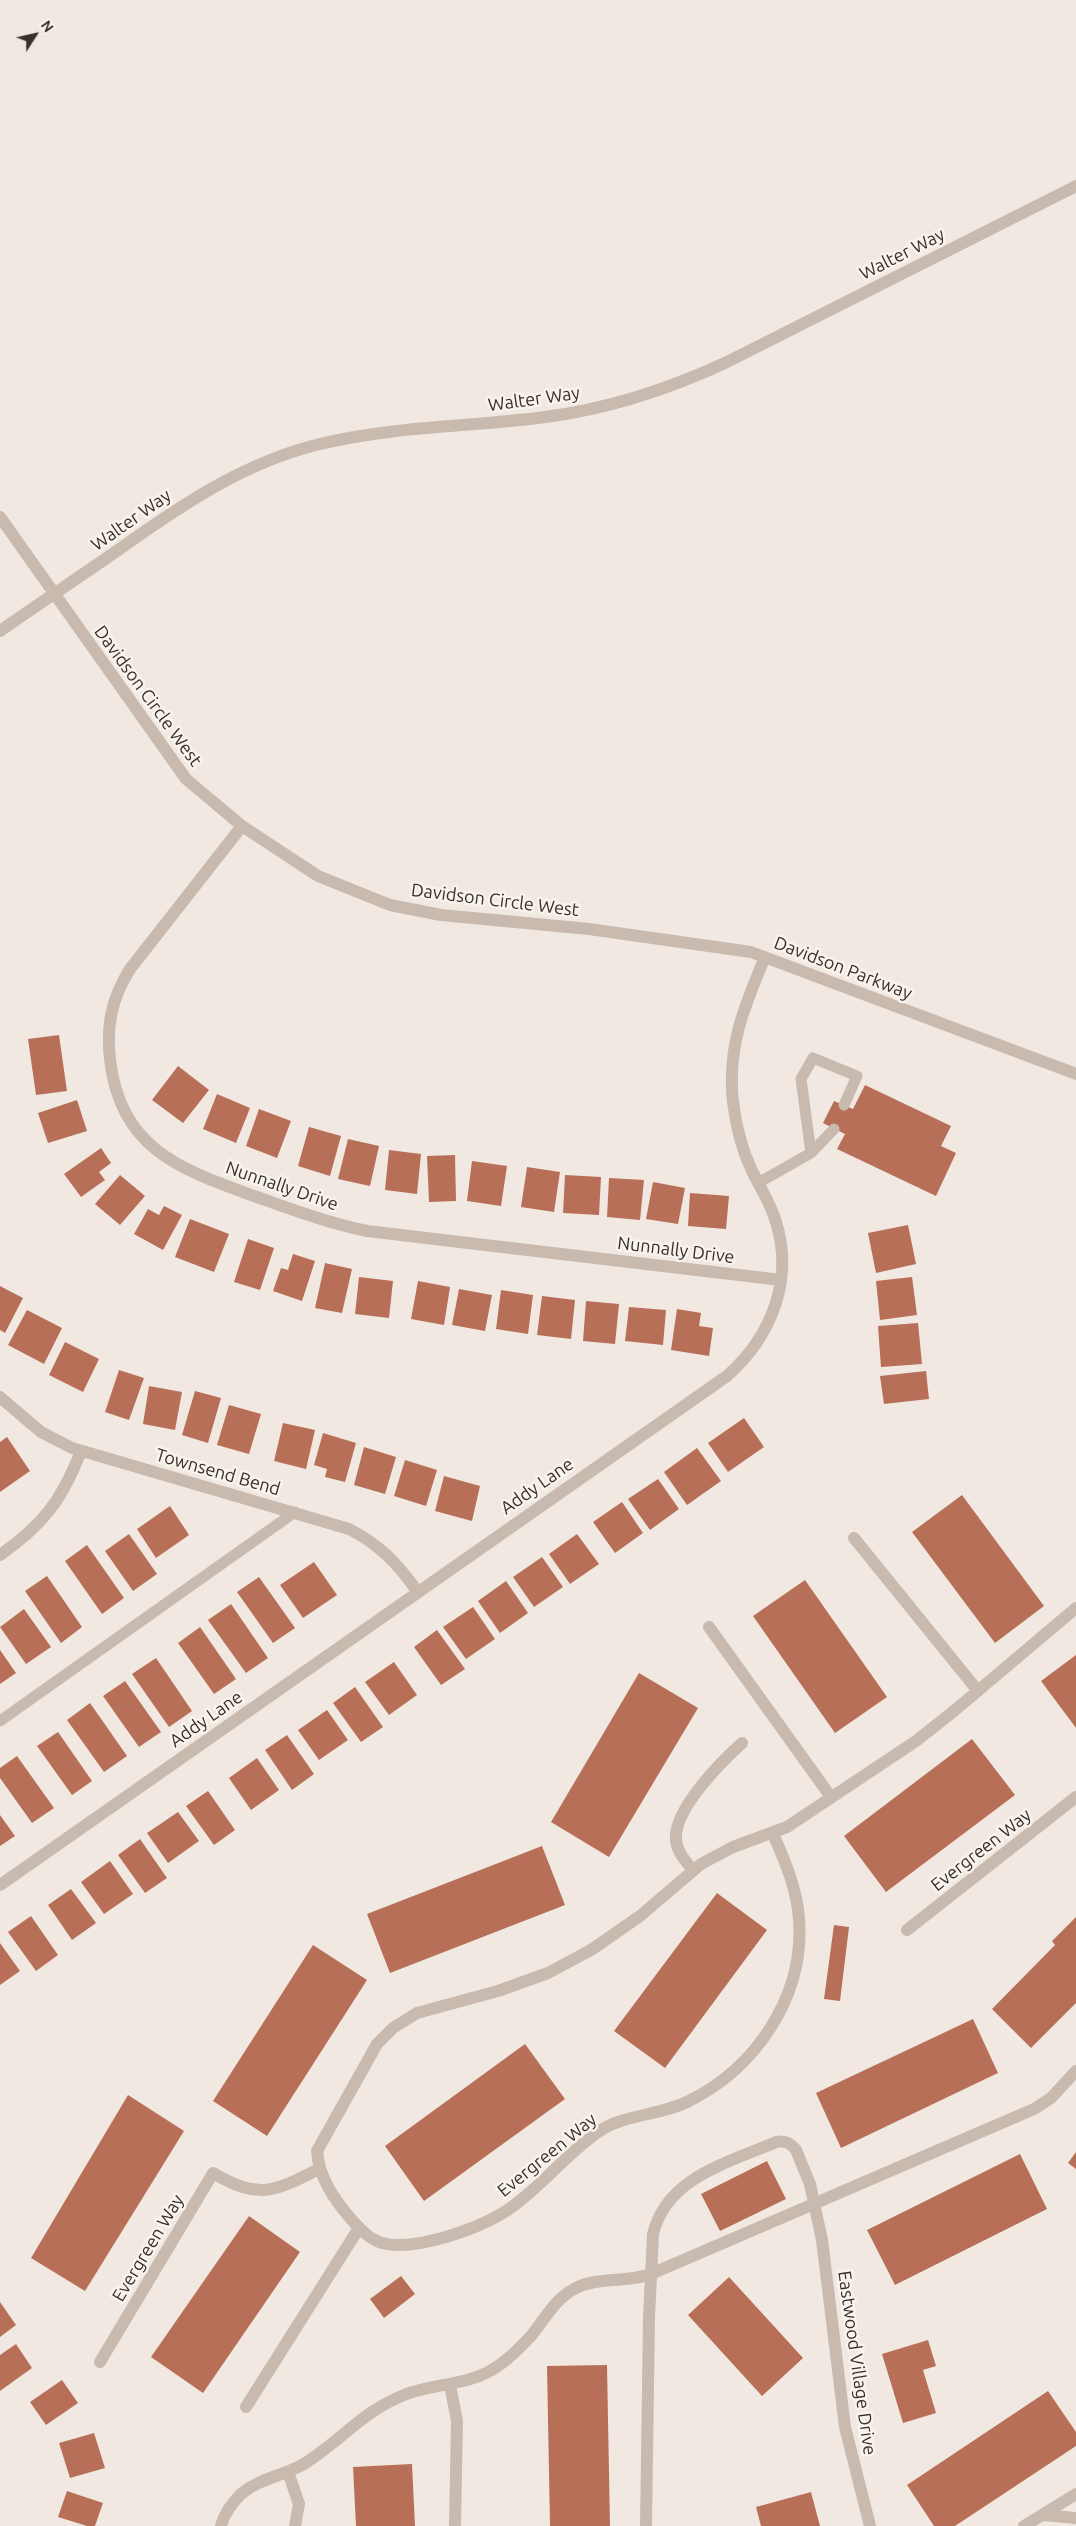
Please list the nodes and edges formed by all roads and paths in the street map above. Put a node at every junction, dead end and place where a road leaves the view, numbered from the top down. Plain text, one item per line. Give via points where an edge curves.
1 (1076, 186) edge
2 (0, 517) edge
3 (55, 593) junction
4 (0, 632) edge
5 (242, 826) junction
6 (589, 929) joint
7 (765, 957) junction
8 (1076, 1074) edge
9 (844, 1105) dead end
10 (834, 1129) dead end
11 (811, 1153) junction
12 (758, 1183) junction
13 (781, 1280) junction
14 (0, 1397) edge
15 (81, 1451) junction
16 (295, 1512) junction
17 (854, 1538) dead end
18 (0, 1555) edge
19 (417, 1591) junction
20 (1076, 1608) edge
21 (709, 1626) dead end
22 (978, 1692) junction
23 (0, 1721) edge
24 (742, 1743) dead end
25 (831, 1797) junction
26 (1076, 1797) edge
27 (773, 1834) junction
28 (693, 1870) junction
29 (0, 1885) edge
30 (907, 1930) dead end
31 (1076, 2070) edge
32 (319, 2169) junction
33 (814, 2204) junction
34 (359, 2228) junction
35 (651, 2274) junction
36 (100, 2362) dead end
37 (450, 2385) junction
38 (246, 2408) dead end
39 (288, 2472) junction
40 (1076, 2494) edge
41 (1043, 2514) junction
42 (1076, 2518) edge
43 (221, 2526) edge
44 (295, 2526) edge
45 (455, 2526) edge
46 (646, 2526) edge
47 (870, 2526) edge
48 (1024, 2526) edge

1 - 3 street, Walter Way via 727,362 661,390 607,406 545,417 348,438 299,450 250,468 188,502
2 - 3 street, Davidson Circle West
3 - 4 street, Walter Way
3 - 5 street, Davidson Circle West via 186,779
5 - 6 street, Davidson Circle West via 318,876 390,905 441,915
5 - 13 street, Nunnally Drive via 130,969 117,992 111,1012 108,1042 115,1088 132,1123 158,1152 196,1174 311,1217 366,1231
6 - 7 street, Davidson Parkway via 728,947
7 - 8 street, Davidson Parkway
7 - 12 street, Addy Lane via 738,1022 732,1078 737,1127
9 - 11 lane via 857,1076 813,1058 801,1079
10 - 11 lane
11 - 12 lane
12 - 13 street, Addy Lane via 779,1232
13 - 19 street, Addy Lane via 774,1309 760,1339 727,1376
14 - 15 street, Townsend Bend via 48,1437
15 - 16 street, Townsend Bend
15 - 18 street via 68,1484 51,1511 31,1532
16 - 19 street, Townsend Bend via 340,1525 370,1540 395,1561
16 - 23 lane
17 - 22 street
19 - 29 street, Addy Lane
20 - 22 street, Evergreen Way
21 - 25 street
22 - 25 street, Evergreen Way via 916,1741
24 - 28 street via 697,1790 680,1822 676,1833 678,1849
25 - 27 street, Evergreen Way
26 - 30 street, Evergreen Way
27 - 28 street, Evergreen Way via 733,1847
27 - 34 street, Evergreen Way via 795,1891 799,1949 781,2013 739,2065 686,2102 620,2121 599,2132 520,2200 494,2218 404,2245 382,2243
28 - 32 street, Evergreen Way via 640,1916 570,1962 524,1982 417,2013 393,2028 377,2044 322,2138 317,2151
31 - 33 street via 1051,2098 1034,2109
32 - 34 street, Evergreen Way via 326,2185
32 - 36 street, Evergreen Way via 285,2186 260,2190 239,2187 213,2173
33 - 35 street
33 - 35 street, Eastwood Village Drive via 796,2150 787,2142 776,2142 694,2179 673,2193 656,2224
33 - 47 street, Eastwood Village Drive via 822,2240 845,2427
34 - 38 street
35 - 37 street via 636,2279 595,2282 574,2289 558,2301 531,2336 498,2366
35 - 46 street, Eastwood Village Drive
37 - 39 street via 407,2394 387,2403
37 - 45 street via 456,2421
39 - 43 street via 242,2493 228,2510
39 - 44 street via 299,2504
40 - 41 street
41 - 42 street
41 - 48 street

